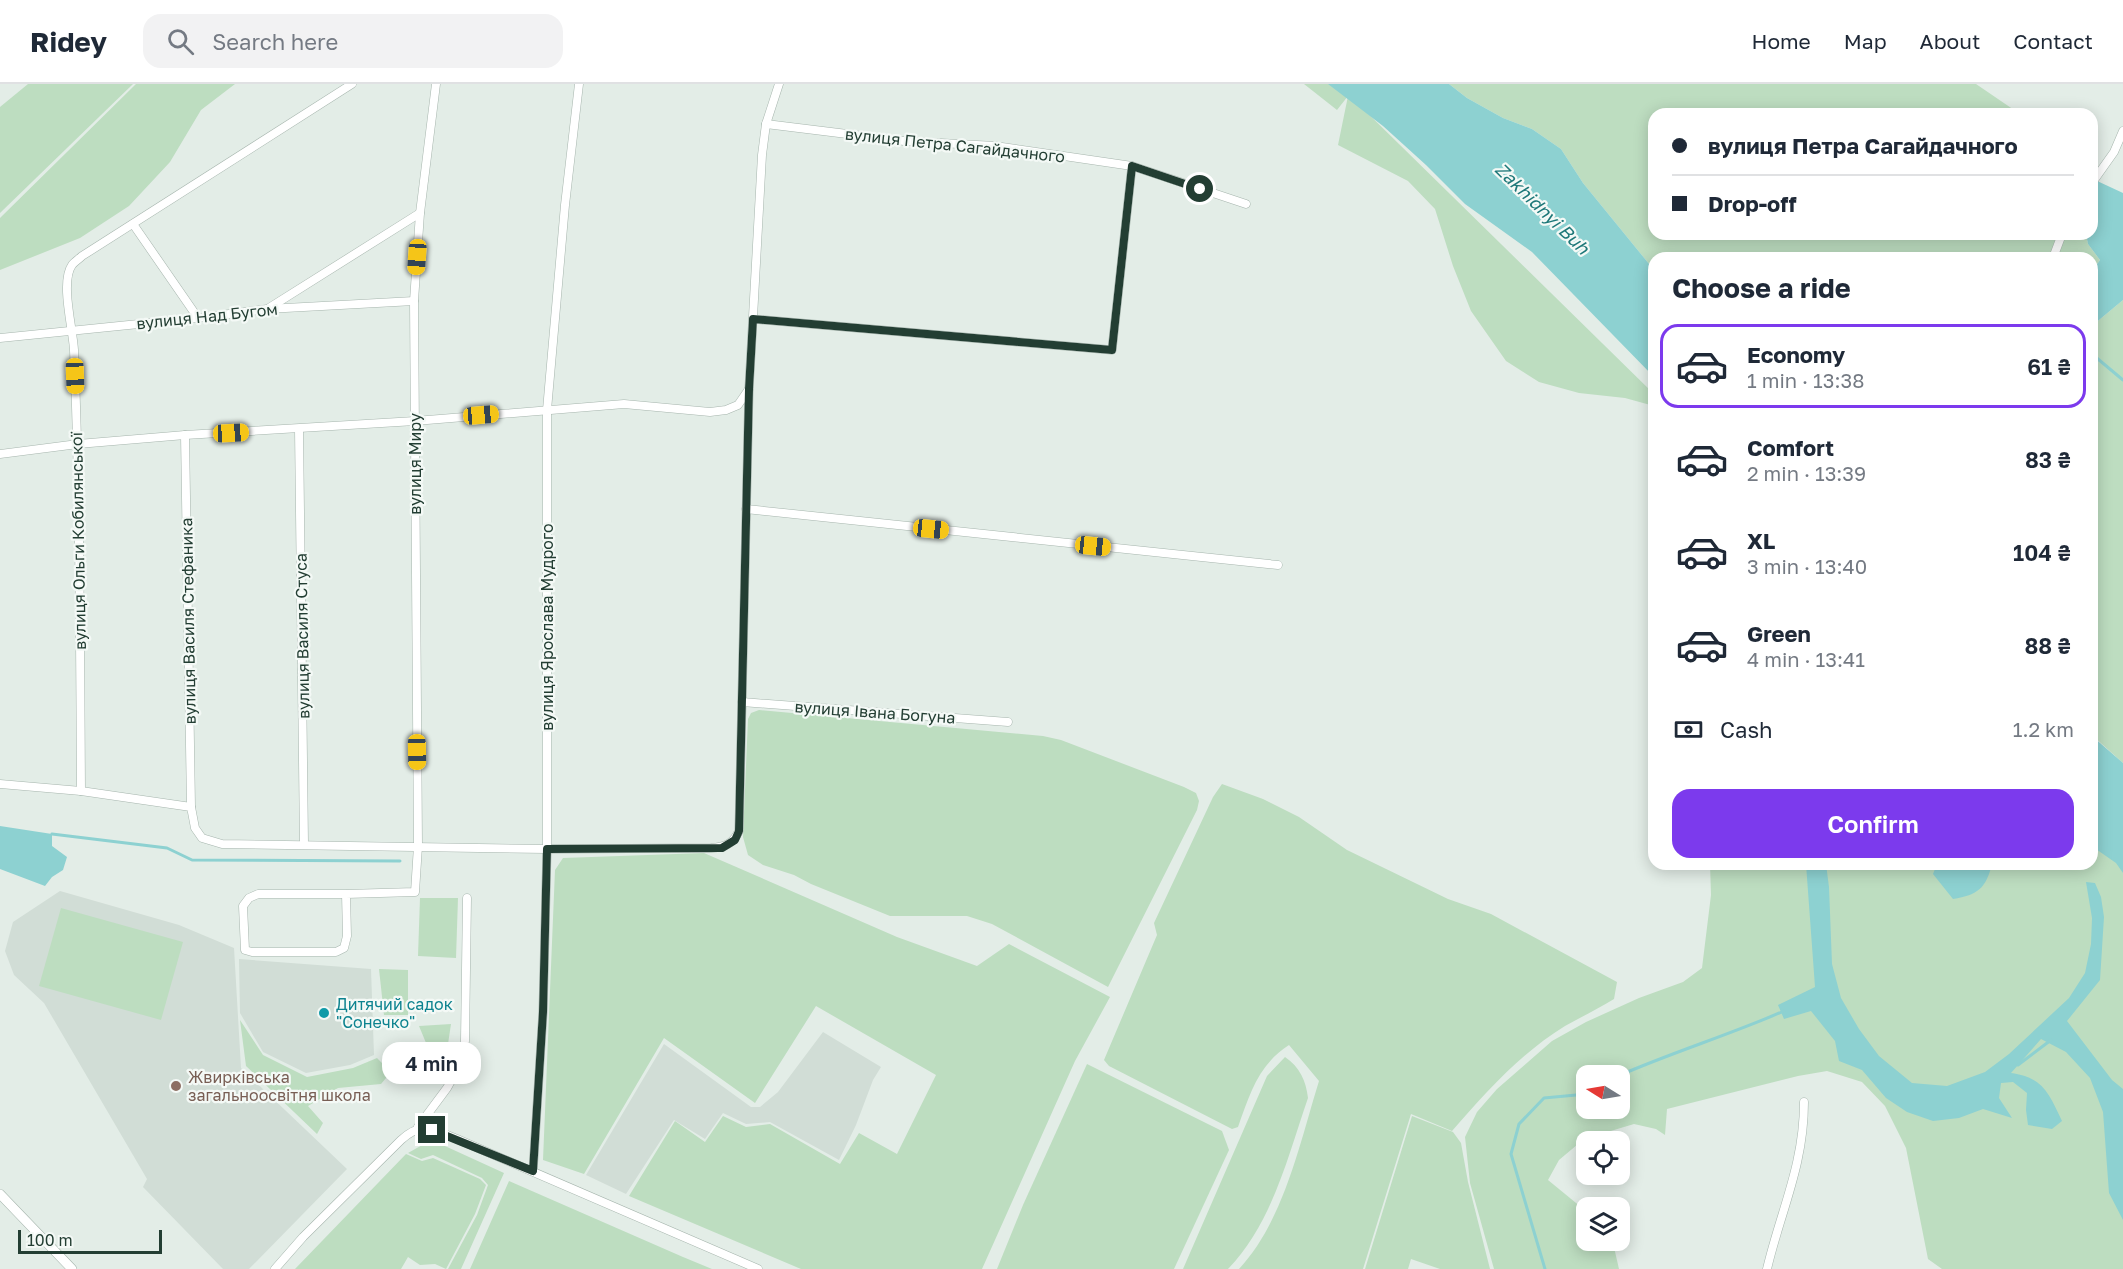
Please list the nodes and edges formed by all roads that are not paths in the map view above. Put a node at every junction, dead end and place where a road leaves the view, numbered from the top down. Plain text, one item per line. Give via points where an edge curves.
1 (352, 84) edge
2 (436, 84) edge
3 (579, 84) edge
4 (779, 84) edge
5 (766, 124) junction
6 (2123, 131) edge
7 (1132, 166) junction
8 (2098, 175) edge
9 (1246, 204) dead end
10 (420, 213) junction
11 (133, 224) junction
12 (414, 301) junction
13 (267, 309) junction
14 (198, 318) junction
15 (753, 319) junction
16 (73, 330) junction
17 (0, 338) edge
18 (749, 389) junction
19 (547, 410) junction
20 (415, 421) junction
21 (299, 429) junction
22 (185, 435) junction
23 (78, 444) junction
24 (0, 454) edge
25 (746, 509) junction
26 (1278, 565) dead end
27 (742, 702) junction
28 (1008, 722) dead end
29 (0, 784) edge
30 (81, 791) junction
31 (191, 807) junction
32 (304, 844) junction
33 (418, 846) junction
34 (547, 849) junction
35 (346, 894) junction
36 (467, 898) dead end
37 (1804, 1102) dead end
38 (418, 1127) junction
39 (533, 1171) junction
40 (0, 1194) edge
41 (72, 1269) edge
42 (275, 1269) edge
43 (758, 1269) edge
44 (1767, 1269) edge

1 - 11 street
2 - 10 street, вулиця Миру
3 - 19 street, вулиця Ярослава Мудрого
4 - 5 street
5 - 7 street, вулиця Петра Сагайдачного via 904,141 995,146
5 - 15 street
6 - 8 street via 2114,153
7 - 9 street, вулиця Петра Сагайдачного
7 - 15 street via 1112,350
10 - 12 street, вулиця Миру
10 - 13 street
11 - 14 street
11 - 16 street, вулиця Ольги Кобилянської via 72,265 67,291
12 - 13 street, вулиця Над Бугом
12 - 20 street, вулиця Миру
13 - 14 street, вулиця Над Бугом
14 - 16 street, вулиця Над Бугом
15 - 18 street
16 - 17 street, вулиця Над Бугом
16 - 23 street, вулиця Ольги Кобилянської
18 - 19 street via 738,405 710,412 624,404
18 - 25 street
19 - 20 street
19 - 34 street, вулиця Ярослава Мудрого
20 - 21 street
20 - 33 street, вулиця Миру
21 - 22 street
21 - 32 street, вулиця Василя Стуса
22 - 23 street
22 - 31 street, вулиця Василя Стефаника
23 - 24 street
23 - 30 street, вулиця Ольги Кобилянської
25 - 26 street
25 - 27 street
27 - 28 street, вулиця Івана Богуна
27 - 34 street, вулиця Василя Стефаника via 739,831 735,840 722,848
29 - 30 street
30 - 31 street
31 - 32 street, вулиця Василя Стефаника via 195,828 202,838 212,842
32 - 33 street, вулиця Василя Стефаника
33 - 34 street, вулиця Василя Стефаника
33 - 35 street, вулиця Миру via 415,892
34 - 39 street, вулиця Ярослава Мудрого via 543,1012
35 - 35 street via 344,948 336,952 245,950 243,906 249,898 258,894
36 - 38 street via 465,1041 461,1063
37 - 44 street via 1797,1167
38 - 39 street
38 - 42 street via 392,1148
39 - 43 street
40 - 41 street

